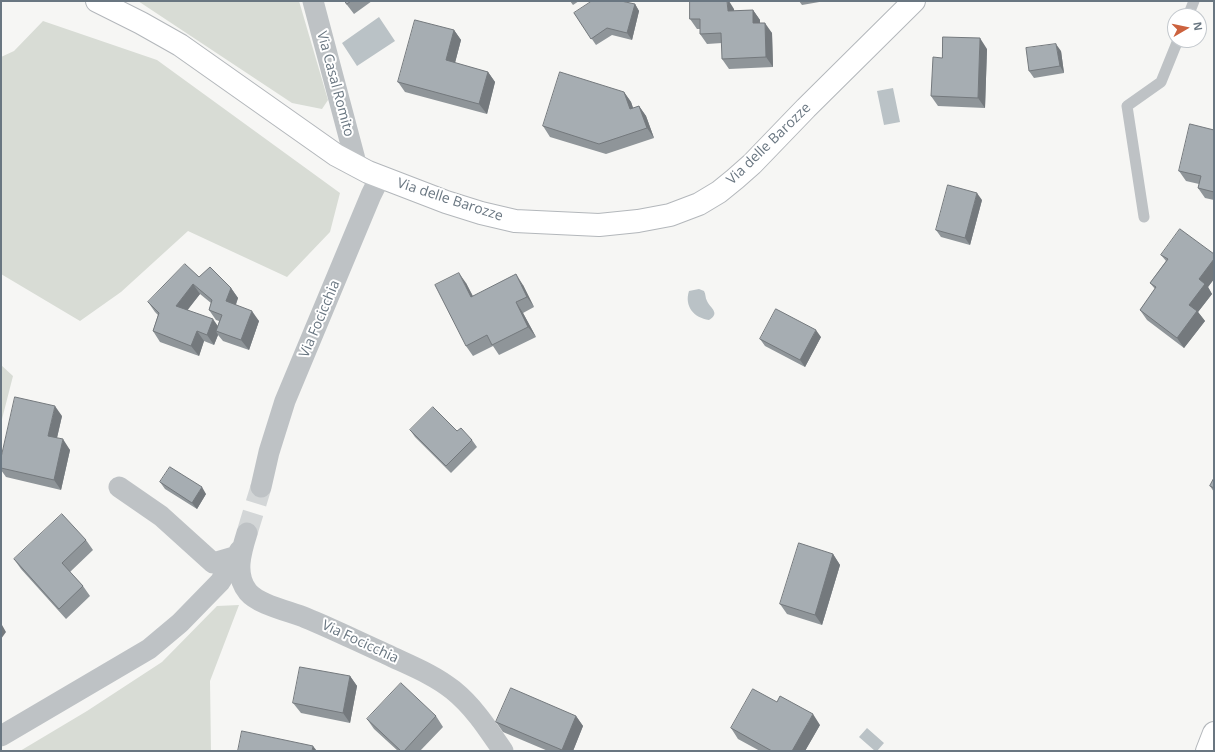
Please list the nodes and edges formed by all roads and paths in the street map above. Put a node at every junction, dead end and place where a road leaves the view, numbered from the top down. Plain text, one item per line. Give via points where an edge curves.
1 (97, 1) edge
2 (313, 1) edge
3 (914, 1) edge
4 (1175, 48) edge
5 (357, 167) junction
6 (380, 177) junction
7 (1144, 216) dead end
8 (119, 487) dead end
9 (261, 487) tunnel mouth
10 (242, 545) junction
11 (1214, 733) edge
12 (1, 736) edge
13 (503, 751) edge
14 (1207, 751) edge

1 - 5 main road, Via delle Barozze via 180,45 336,155
2 - 5 street, Via Casal Romito
3 - 6 main road, Via delle Barozze via 735,179 699,204 670,215 600,225 515,221 466,208
4 - 7 lane via 1161,82 1127,106
5 - 6 main road, Via delle Barozze
6 - 9 street, Via Focicchia via 370,195 285,401
8 - 10 street via 160,516 213,563
10 - 12 street via 220,582 180,623 149,649
10 - 13 street, Via Focicchia via 240,576 247,591 263,602 322,624 437,679 471,707
11 - 14 main road

